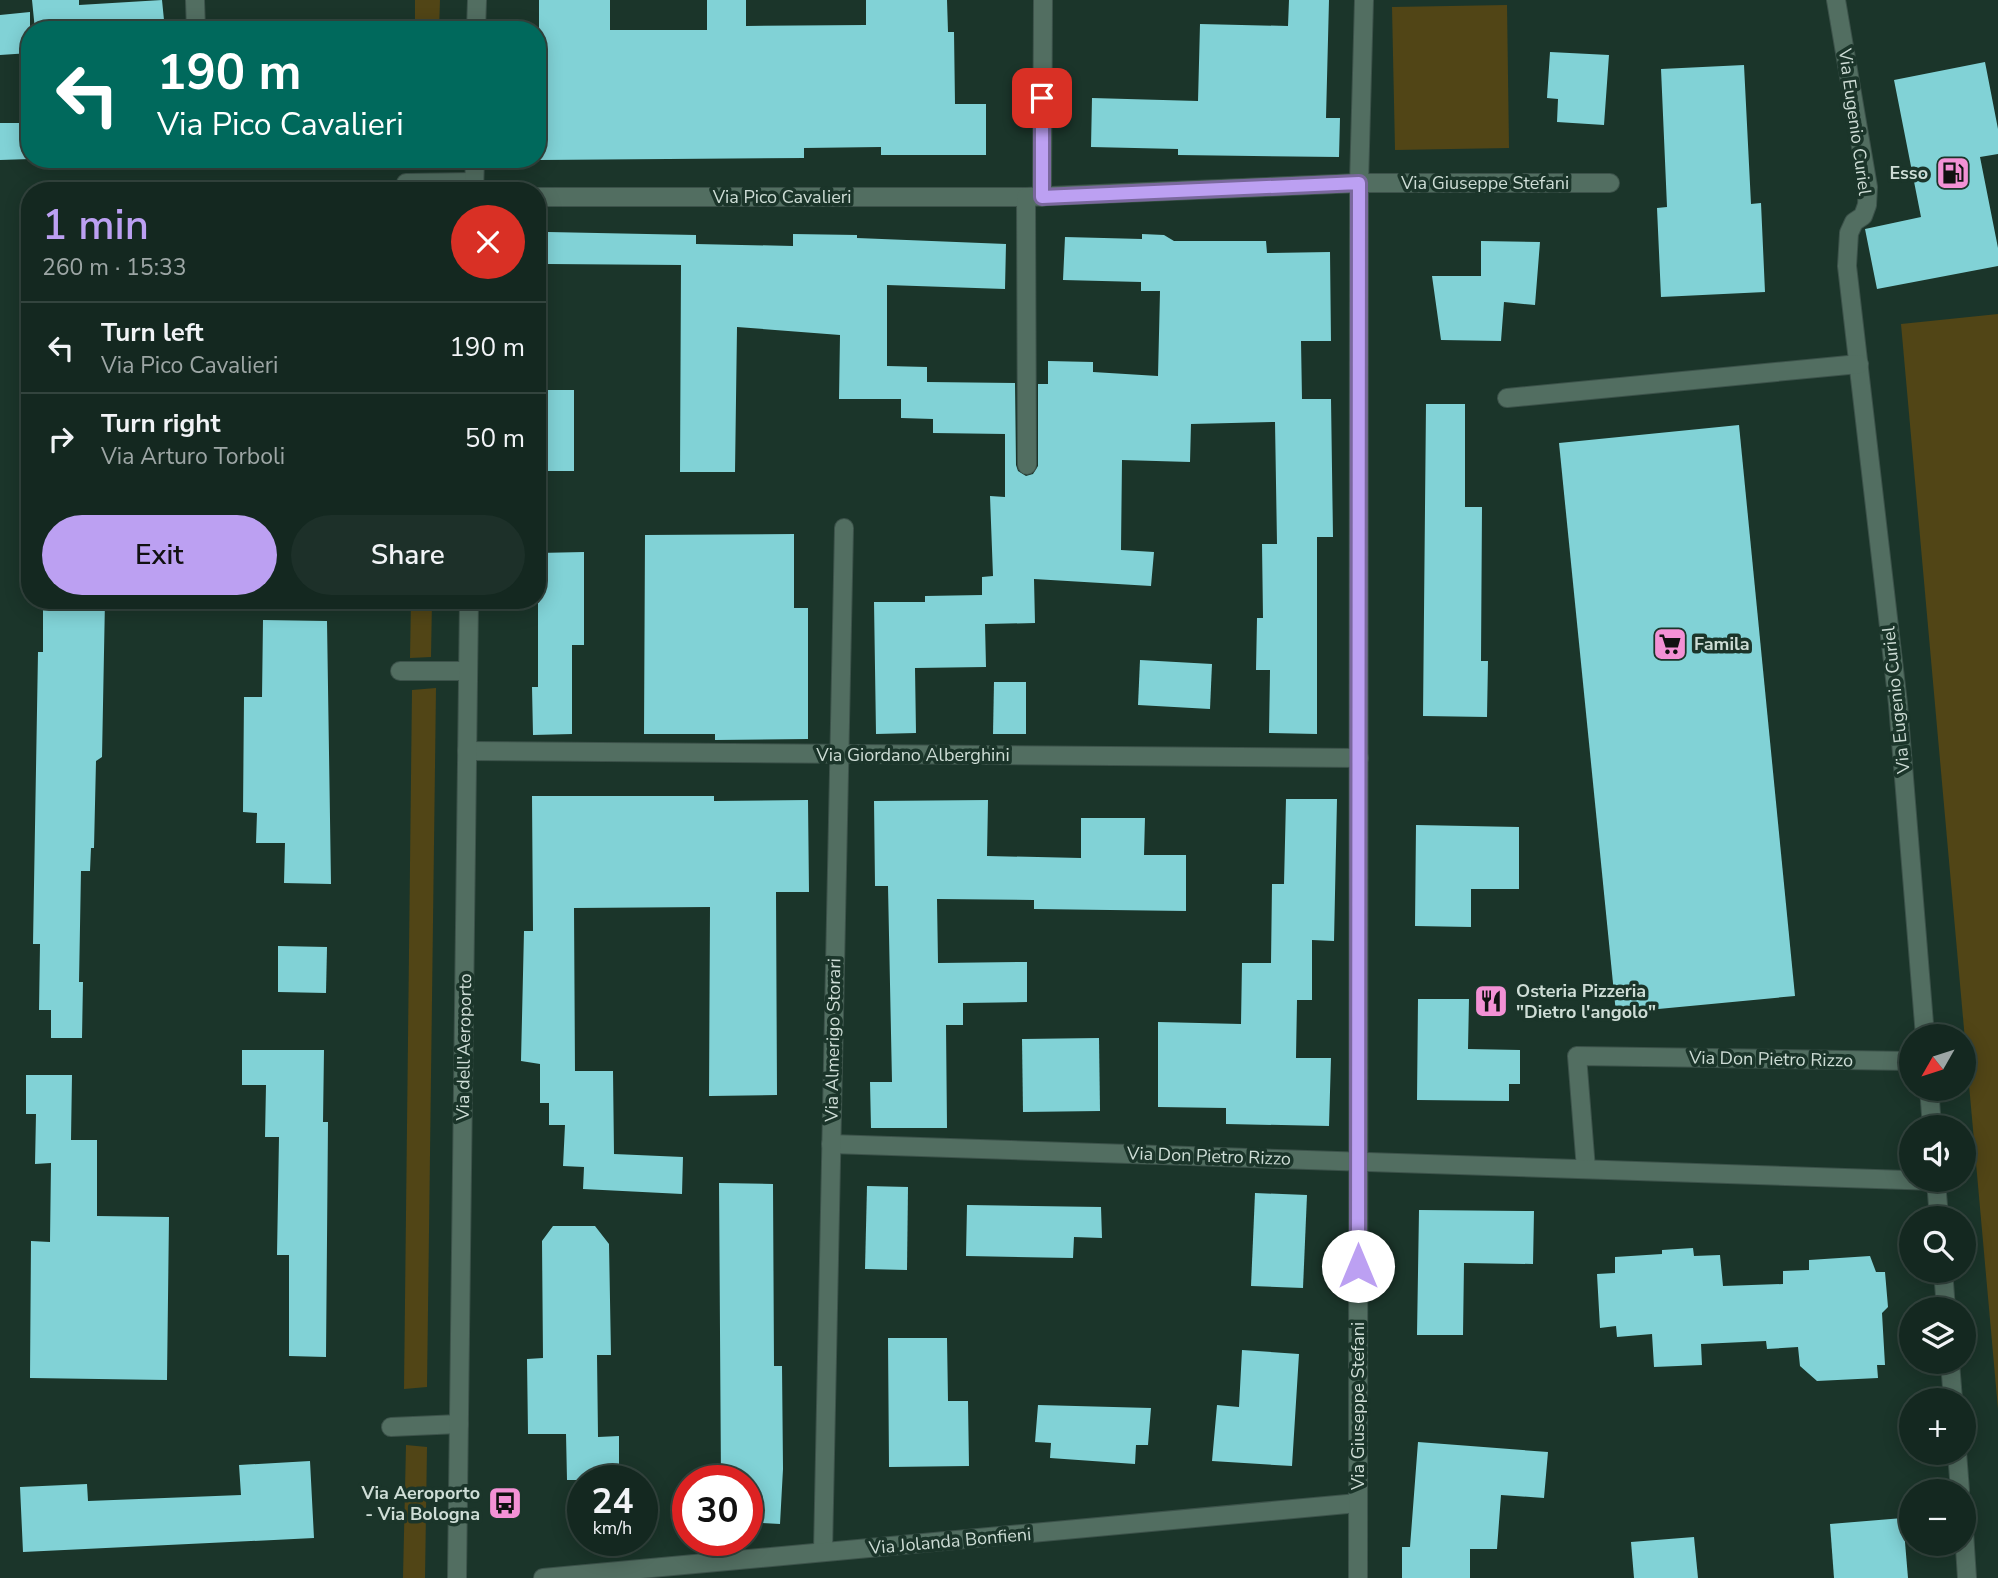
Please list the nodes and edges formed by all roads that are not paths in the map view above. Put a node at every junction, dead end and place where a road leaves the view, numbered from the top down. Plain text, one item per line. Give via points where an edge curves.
1 (195, 0) edge
2 (477, 0) edge
3 (1043, 0) edge
4 (1364, 0) edge
5 (1836, 0) edge
6 (195, 21) edge
7 (476, 21) edge
8 (1359, 183) junction
9 (1611, 183) dead end
10 (546, 197) edge
11 (1034, 197) junction
12 (1858, 364) junction
13 (1507, 398) dead end
14 (1027, 465) dead end
15 (844, 527) dead end
16 (469, 609) edge
17 (400, 671) dead end
18 (468, 671) junction
19 (467, 751) junction
20 (839, 754) junction
21 (1359, 758) junction
22 (1923, 1024) edge
23 (1899, 1061) edge
24 (831, 1144) junction
25 (1358, 1161) junction
26 (1587, 1169) junction
27 (1899, 1179) edge
28 (459, 1424) junction
29 (391, 1427) dead end
30 (1358, 1503) junction
31 (823, 1552) junction
32 (1966, 1556) edge
33 (457, 1578) edge
34 (543, 1578) edge
35 (1358, 1578) edge
36 (1967, 1578) edge

1 - 6 street
2 - 7 street
3 - 11 street
4 - 8 street, Via Giuseppe Stefani
5 - 12 street, Via Eugenio Curiel via 1868,187 1867,205 1863,216 1854,222 1847,248
8 - 9 street, Via Giuseppe Stefani
8 - 11 street, Via Pico Cavalieri
8 - 21 street, Via Giuseppe Stefani
10 - 11 street, Via Pico Cavalieri
11 - 14 street
12 - 13 street
12 - 22 street, Via Eugenio Curiel via 1901,738
15 - 20 street, Via Almerigo Storari
16 - 18 street, Via dell'Aeroporto
17 - 18 street
18 - 19 street, Via dell'Aeroporto
19 - 20 street, Via Giordano Alberghini
19 - 28 street, Via dell'Aeroporto
20 - 21 street, Via Giordano Alberghini
20 - 24 street, Via Almerigo Storari
21 - 25 street, Via Giuseppe Stefani
23 - 26 street, Via Don Pietro Rizzo via 1577,1056
24 - 25 street, Via Don Pietro Rizzo
24 - 31 street, Via Almerigo Storari
25 - 26 street, Via Don Pietro Rizzo
25 - 30 street, Via Giuseppe Stefani
26 - 27 street, Via Don Pietro Rizzo
28 - 29 street
28 - 33 street, Via dell'Aeroporto
30 - 31 street, Via Jolanda Bonfieni
30 - 35 street, Via Giuseppe Stefani
31 - 34 street, Via Jolanda Bonfieni
32 - 36 street

